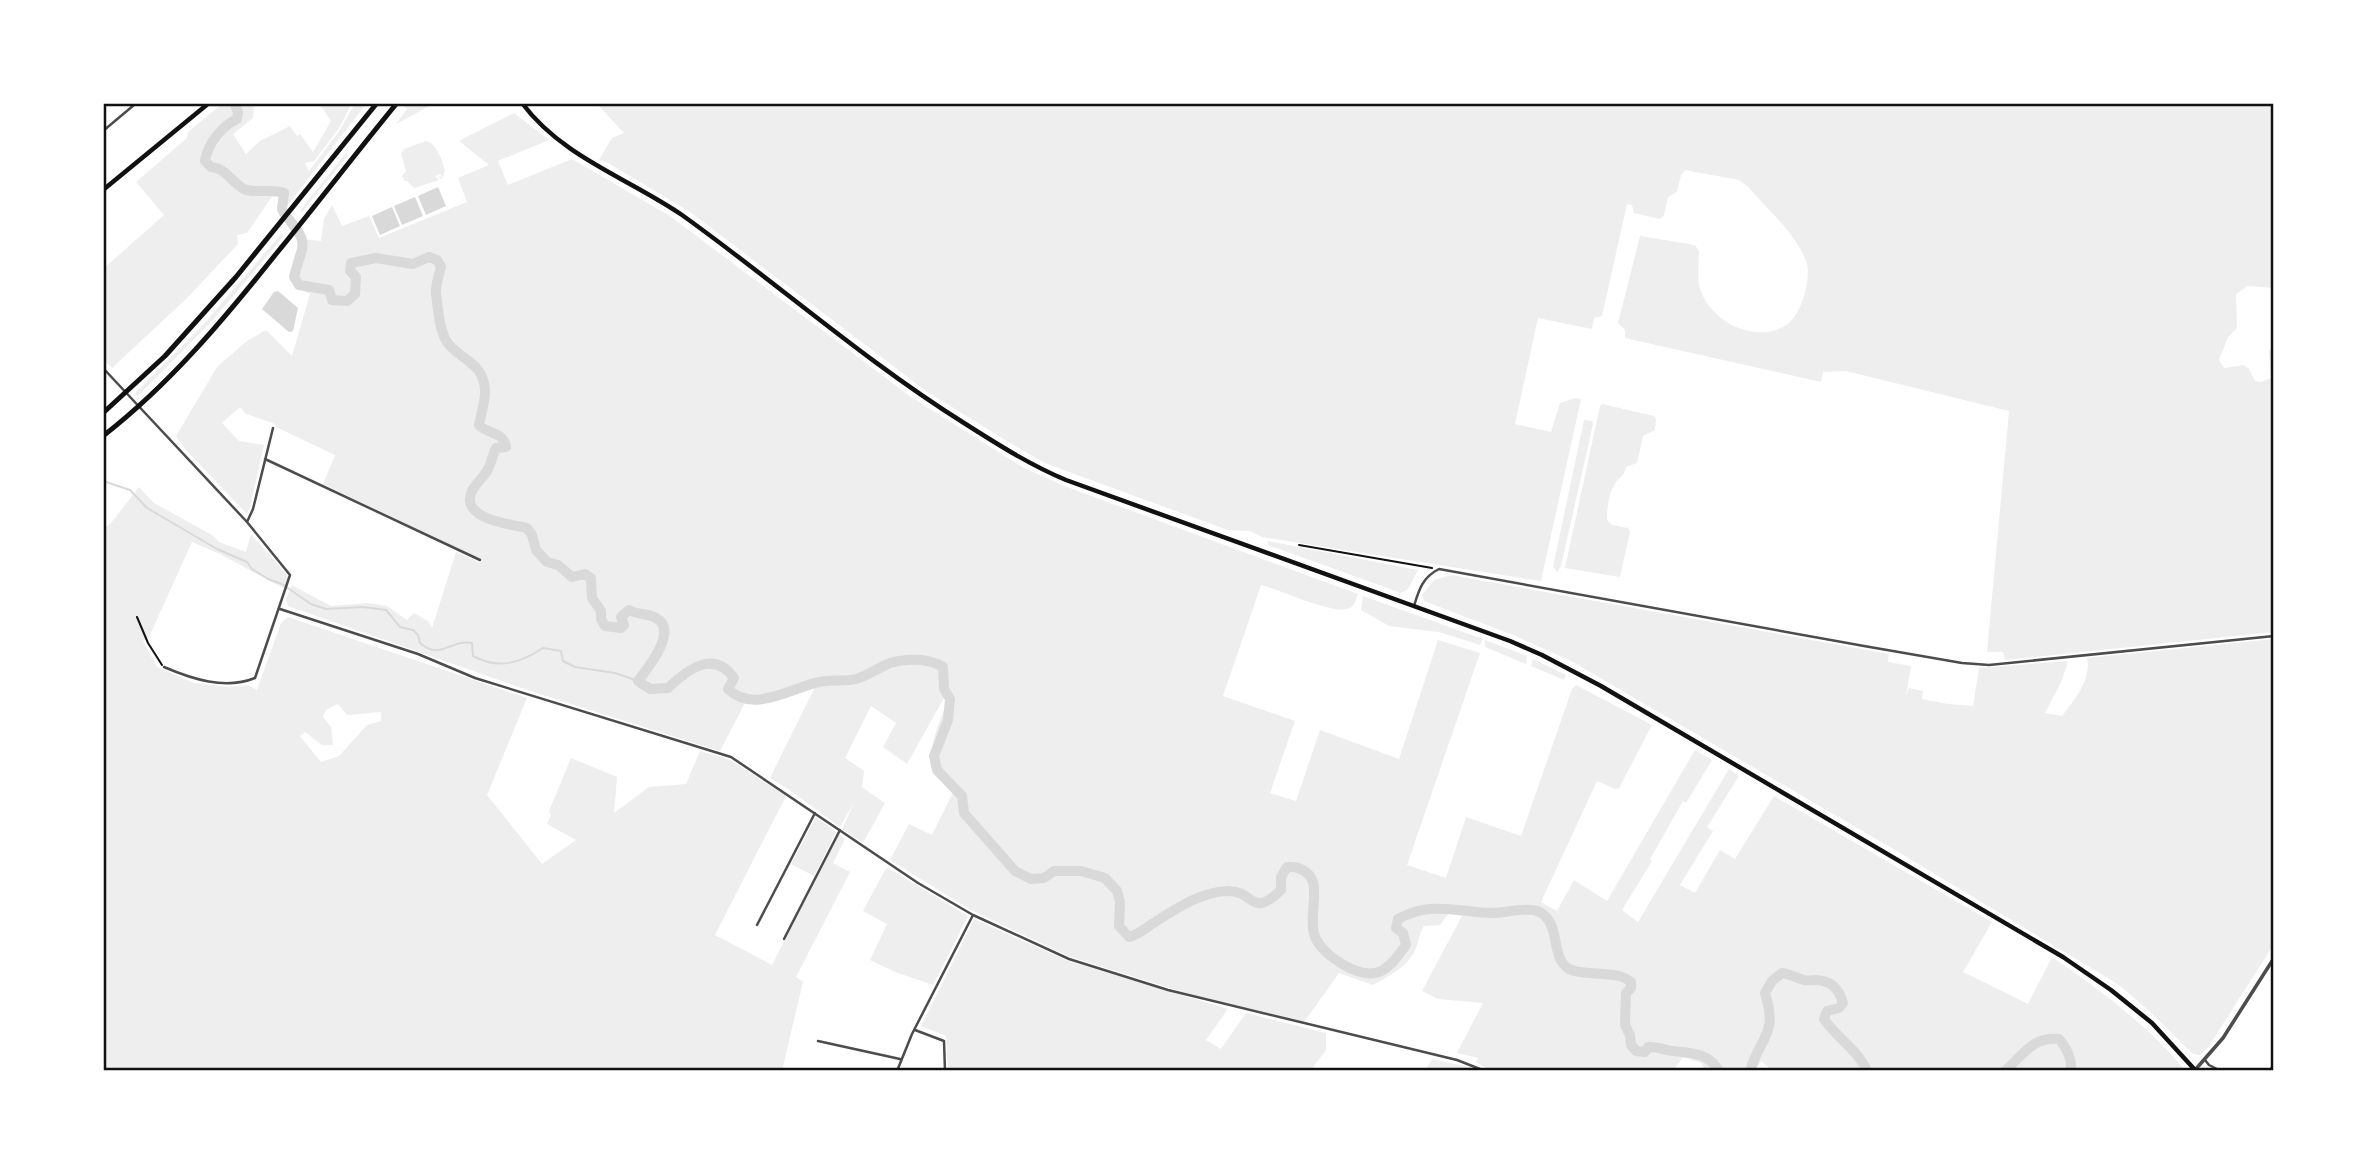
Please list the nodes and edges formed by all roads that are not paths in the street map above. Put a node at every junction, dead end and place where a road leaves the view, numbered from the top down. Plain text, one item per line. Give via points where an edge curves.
1 (209, 103) edge
2 (377, 103) edge
3 (397, 103) edge
4 (522, 103) edge
5 (134, 104) edge
6 (103, 131) edge
7 (103, 191) edge
8 (103, 368) edge
9 (103, 413) edge
10 (273, 428) dead end
11 (103, 436) edge
12 (265, 459) junction
13 (247, 522) junction
14 (480, 561) dead end
15 (1414, 606) junction
16 (280, 609) junction
17 (2274, 636) edge
18 (164, 667) road end
19 (816, 813) junction
20 (840, 830) junction
21 (973, 915) junction
22 (757, 925) dead end
23 (784, 939) dead end
24 (2274, 958) edge
25 (915, 1030) junction
26 (818, 1041) dead end
27 (900, 1059) junction
28 (2205, 1060) junction
29 (2274, 1063) edge
30 (2196, 1070) edge
31 (897, 1071) edge
32 (945, 1071) edge
33 (1485, 1071) edge
34 (2221, 1071) edge
35 (2270, 1071) edge

1 - 7 main road
2 - 9 highway via 182,338
3 - 11 highway via 196,350
4 - 15 main road via 577,154 678,213 917,393 1012,454 1075,483
5 - 6 street
8 - 13 street
10 - 12 street
12 - 13 street
12 - 14 street
13 - 16 street via 290,575
15 - 17 street via 1423,581 1439,569 1979,665
15 - 30 main road via 1531,650 1582,676 2052,950 2152,1023
16 - 18 street via 255,678 210,682
16 - 19 street via 398,647 475,678 731,757
19 - 20 street
19 - 22 street
20 - 21 street
20 - 23 street
21 - 25 street
21 - 33 street via 1069,959 1168,990 1457,1060
24 - 28 street
25 - 27 street
25 - 32 street via 944,1041
26 - 27 street
27 - 31 street
28 - 30 street
28 - 34 street
29 - 35 street

